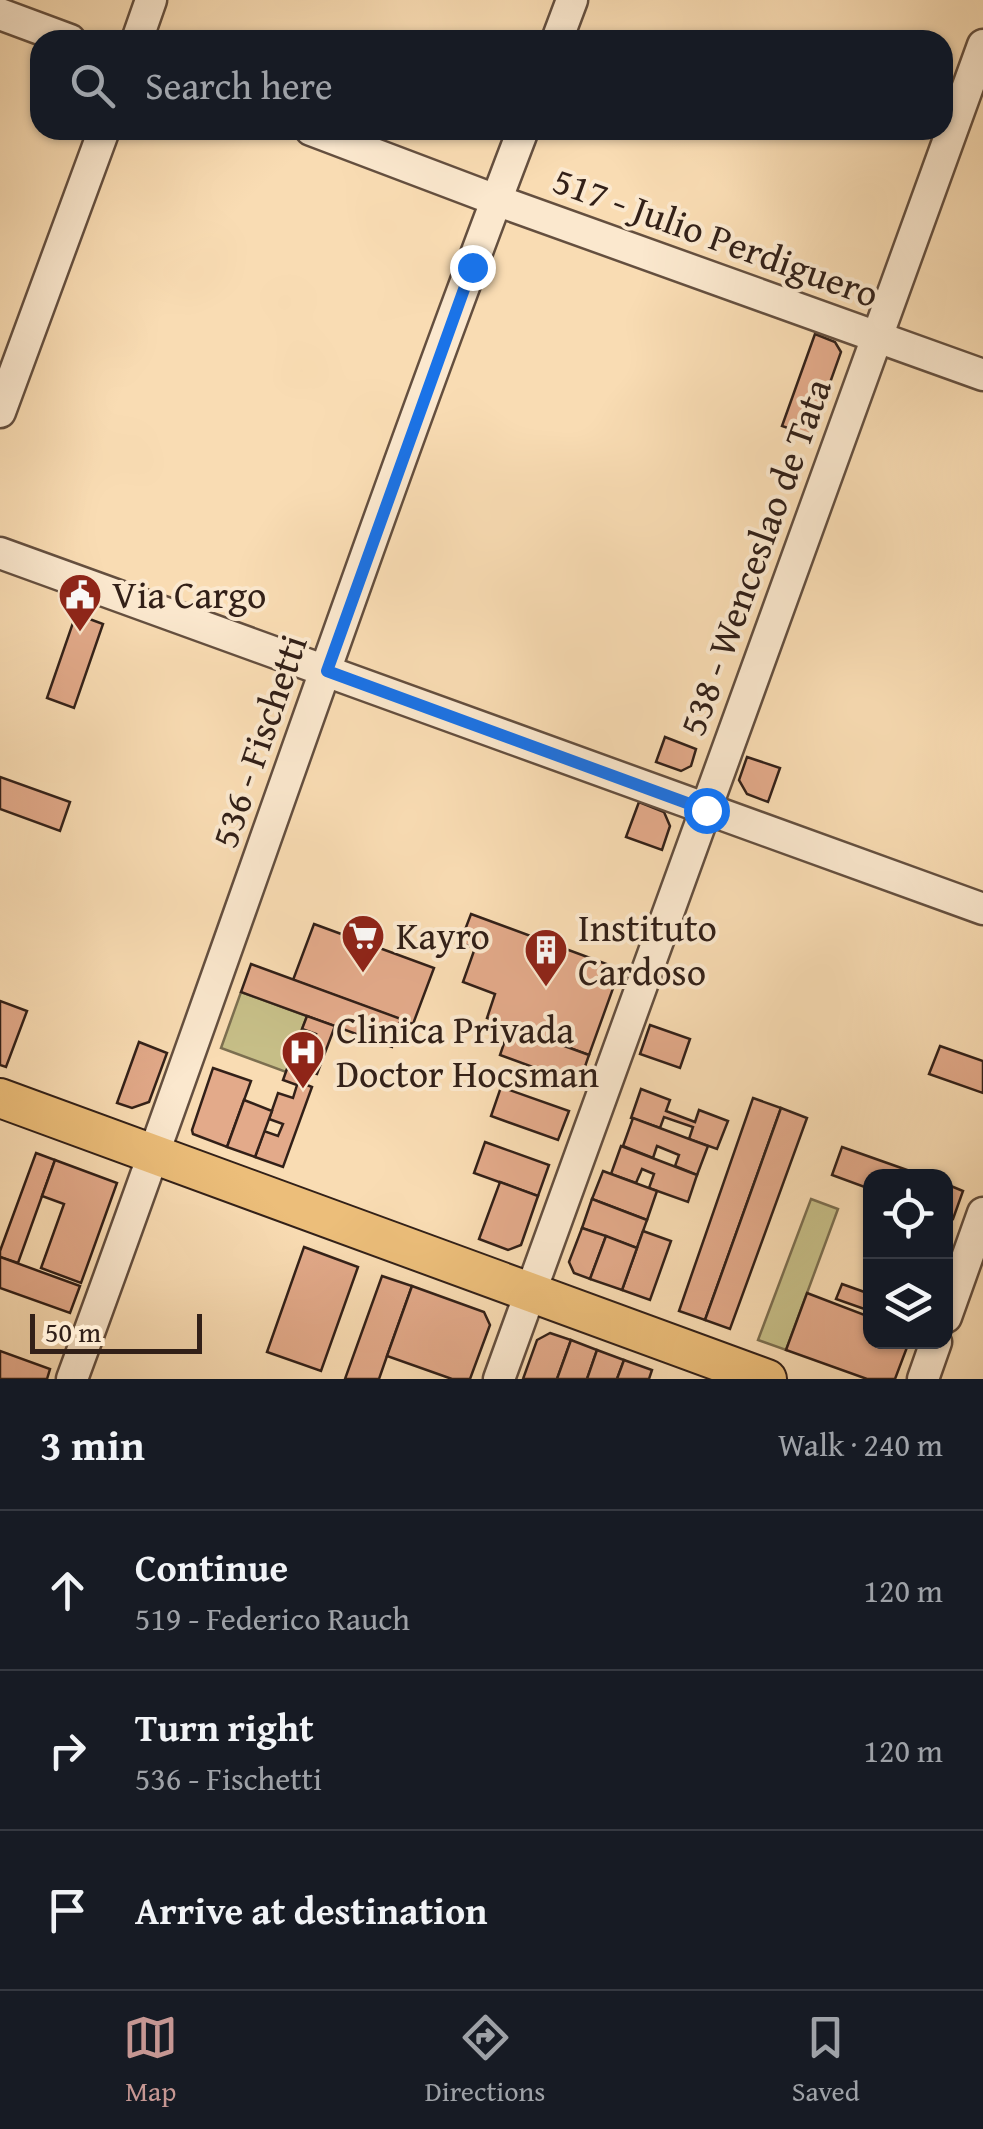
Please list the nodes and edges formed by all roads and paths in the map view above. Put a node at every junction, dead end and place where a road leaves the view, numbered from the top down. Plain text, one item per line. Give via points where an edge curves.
1 (151, 0) edge
2 (572, 0) edge
3 (0, 14) edge
4 (43, 30) edge
5 (140, 30) edge
6 (561, 30) edge
7 (983, 45) edge
8 (953, 127) edge
9 (100, 140) edge
10 (337, 140) edge
11 (519, 140) edge
12 (948, 140) edge
13 (496, 200) junction
14 (876, 338) junction
15 (983, 375) edge
16 (0, 412) edge
17 (0, 553) edge
18 (327, 671) junction
19 (706, 810) junction
20 (983, 909) edge
21 (0, 1098) edge
22 (154, 1156) junction
23 (983, 1213) edge
24 (530, 1293) junction
25 (953, 1297) edge
26 (934, 1349) edge
27 (72, 1379) edge
28 (500, 1379) edge
29 (767, 1379) edge
30 (923, 1379) edge

1 - 5 street
2 - 6 street
3 - 4 street
7 - 8 street, 538 - Wenceslao de Tata
9 - 16 street
10 - 13 street, 517 - Julio Perdiguero
11 - 13 street, 536 - Fischetti
12 - 14 street, 538 - Wenceslao de Tata
13 - 14 street, 517 - Julio Perdiguero
13 - 18 street, 536 - Fischetti
14 - 15 street, 517 - Julio Perdiguero
14 - 19 street, 538 - Wenceslao de Tata
17 - 18 street
18 - 19 street
18 - 22 street, 536 - Fischetti
19 - 20 street
19 - 24 street, 538 - Wenceslao de Tata
21 - 22 main road
22 - 24 main road
22 - 27 street, 536 - Fischetti
23 - 25 street
24 - 28 street, 538 - Wenceslao de Tata
24 - 29 main road
26 - 30 street

